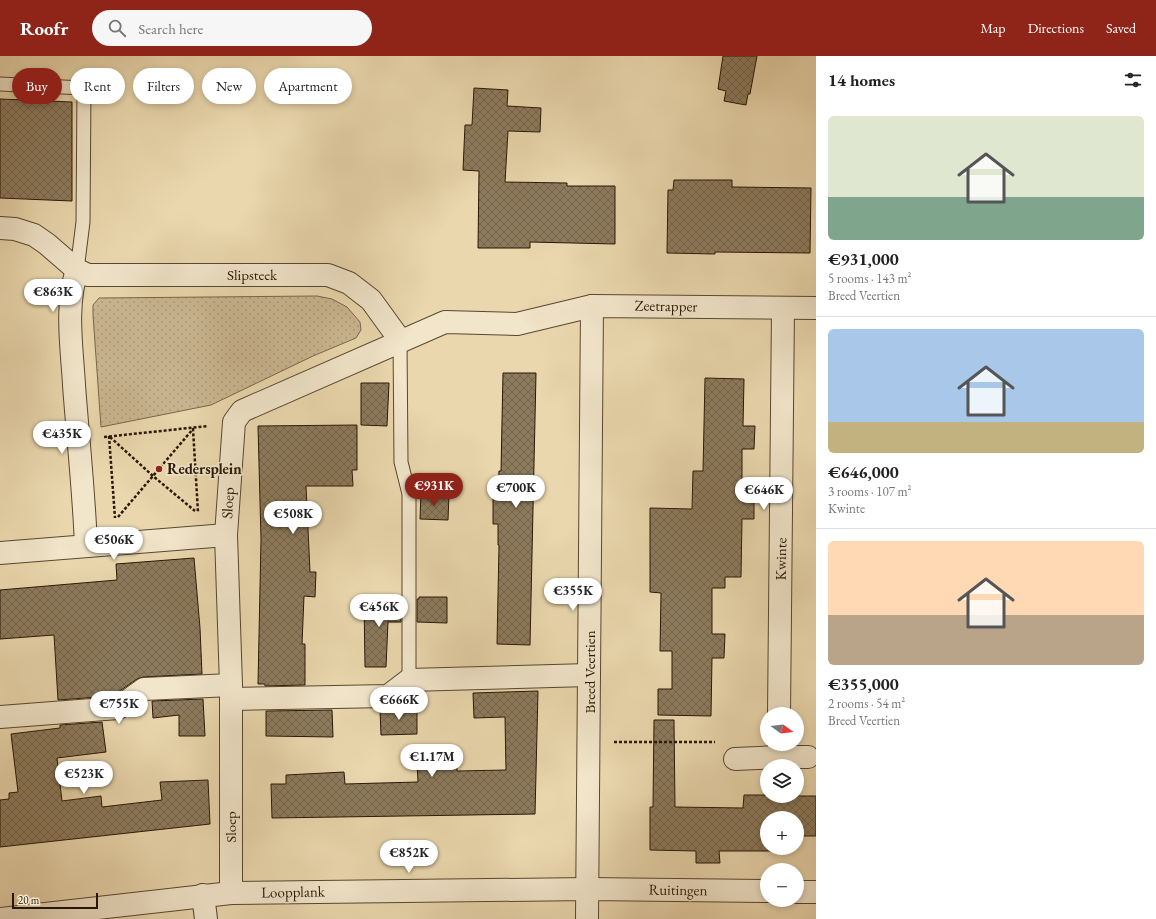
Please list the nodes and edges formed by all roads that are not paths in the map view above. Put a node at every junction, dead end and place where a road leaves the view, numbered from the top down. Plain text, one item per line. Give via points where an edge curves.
1 (0, 84) edge
2 (0, 228) edge
3 (77, 270) junction
4 (592, 306) junction
5 (783, 308) junction
6 (816, 308) edge
7 (400, 340) junction
8 (226, 535) junction
9 (86, 546) junction
10 (0, 553) edge
11 (589, 675) junction
12 (409, 680) junction
13 (231, 692) junction
14 (779, 707) edge
15 (0, 717) edge
16 (779, 751) edge
17 (808, 757) dead end
18 (735, 759) road end
19 (588, 889) junction
20 (760, 891) edge
21 (804, 892) edge
22 (816, 892) edge
23 (231, 893) junction
24 (203, 895) junction
25 (44, 916) edge
26 (0, 919) edge
27 (206, 919) edge
28 (587, 919) edge

1 - 3 lane via 84,88 82,222
2 - 3 street, Slipsteek via 15,229 34,235
3 - 7 street, Slipsteek via 88,275 328,275 349,283 371,300
3 - 9 street via 70,308
4 - 5 street, Zeetrapper
4 - 7 street, Zeetrapper via 517,324 445,322
4 - 11 street, Breed Veertien
5 - 6 street, Zeetrapper
5 - 14 street, Kwinte
7 - 8 street, Sloep via 242,411 234,422
7 - 12 lane via 401,462 409,494
8 - 9 street
8 - 13 street, Sloep
9 - 10 street
11 - 12 street
11 - 19 street, Breed Veertien
12 - 13 street via 388,696
13 - 15 street via 144,689 118,708
13 - 23 street, Sloep
16 - 17 street
16 - 18 street
19 - 20 street, Ruitingen
19 - 23 street, Loopplank
19 - 28 street, Breed Veertien
21 - 22 street
23 - 24 street, Loopplank
24 - 25 street, Loopplank
24 - 27 street
25 - 26 street, Loopplank

